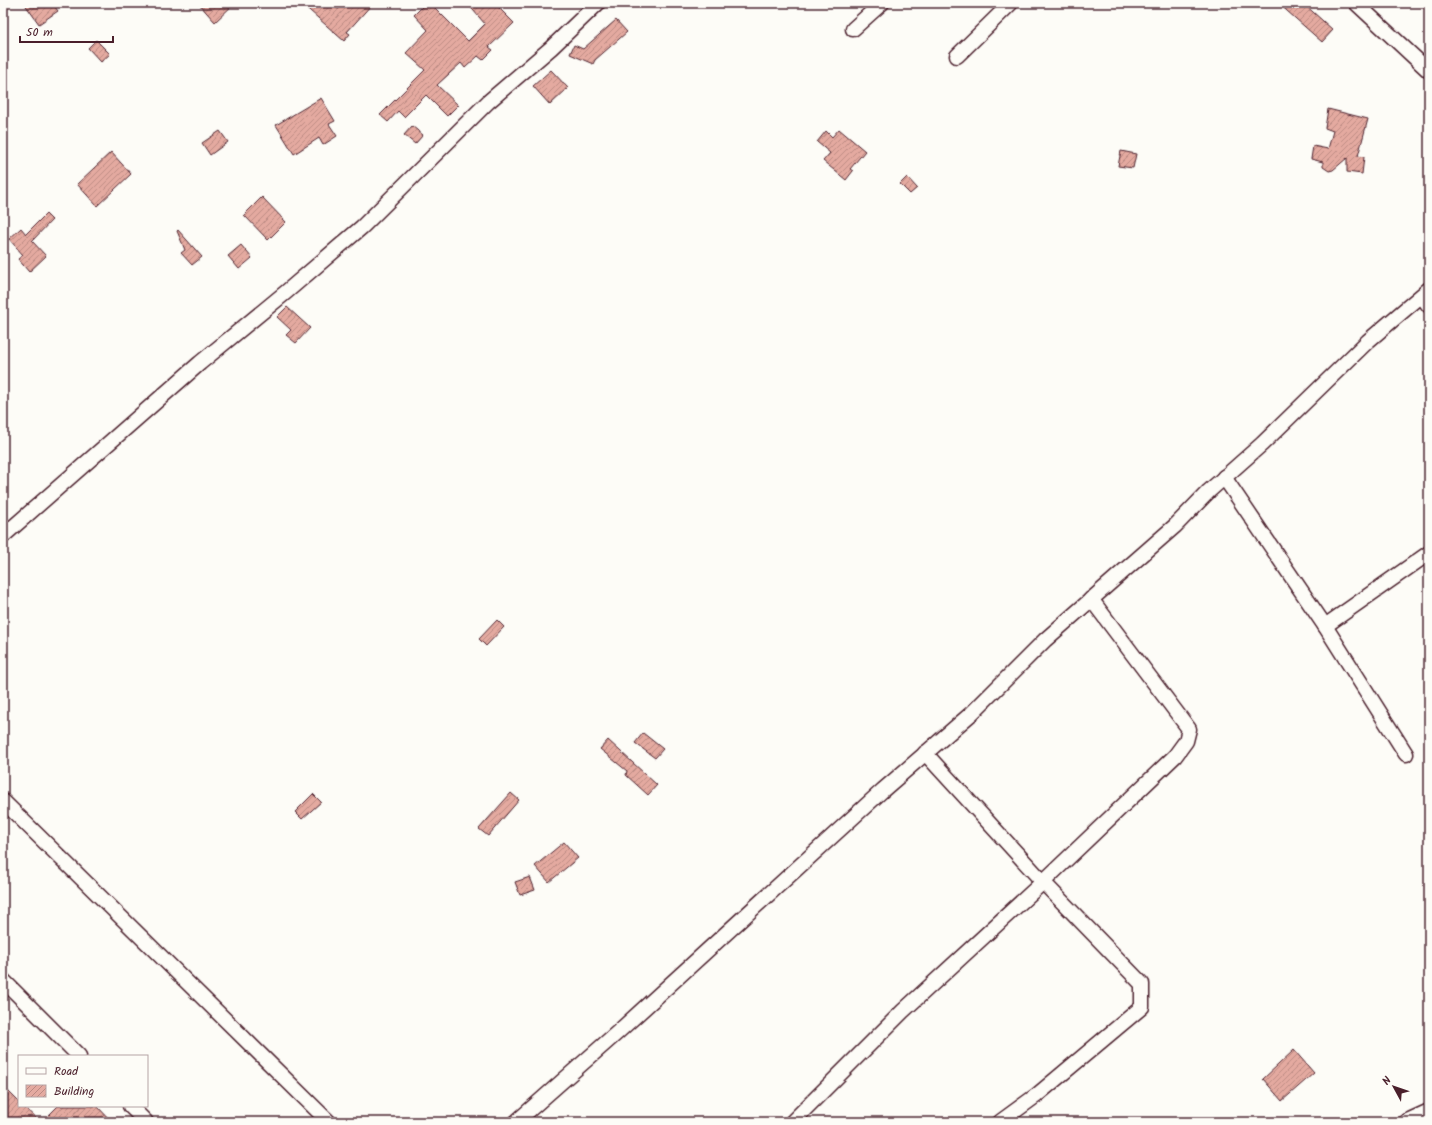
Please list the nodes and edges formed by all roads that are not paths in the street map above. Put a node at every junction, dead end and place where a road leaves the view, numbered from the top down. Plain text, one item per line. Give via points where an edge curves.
1 (598, 3) edge
2 (882, 3) edge
3 (1011, 3) edge
4 (1356, 3) edge
5 (853, 29) dead end
6 (957, 56) dead end
7 (1429, 71) edge
8 (1427, 297) edge
9 (1224, 477) junction
10 (3, 536) edge
11 (1429, 553) edge
12 (1091, 599) junction
13 (1325, 626) junction
14 (925, 753) junction
15 (1406, 754) dead end
16 (3, 801) edge
17 (1043, 882) junction
18 (3, 980) edge
19 (78, 1055) edge
20 (131, 1107) edge
21 (1429, 1111) edge
22 (146, 1122) edge
23 (329, 1122) edge
24 (516, 1122) edge
25 (792, 1122) edge
26 (1000, 1122) edge
27 (1405, 1122) edge

1 - 10 street via 551,48 488,102 362,227 200,363
2 - 5 street
3 - 6 street
4 - 7 street
8 - 9 street via 1368,341 1262,444
9 - 12 street via 1175,526
9 - 13 street
11 - 13 street
12 - 14 street via 1045,640 972,713
12 - 17 street via 1189,729 1186,741 1175,756
13 - 15 street
14 - 17 street
14 - 24 street
16 - 23 street
17 - 25 street via 903,1011
17 - 26 street via 1142,984 1142,1007 1037,1095
18 - 19 street
20 - 22 street
21 - 27 street

